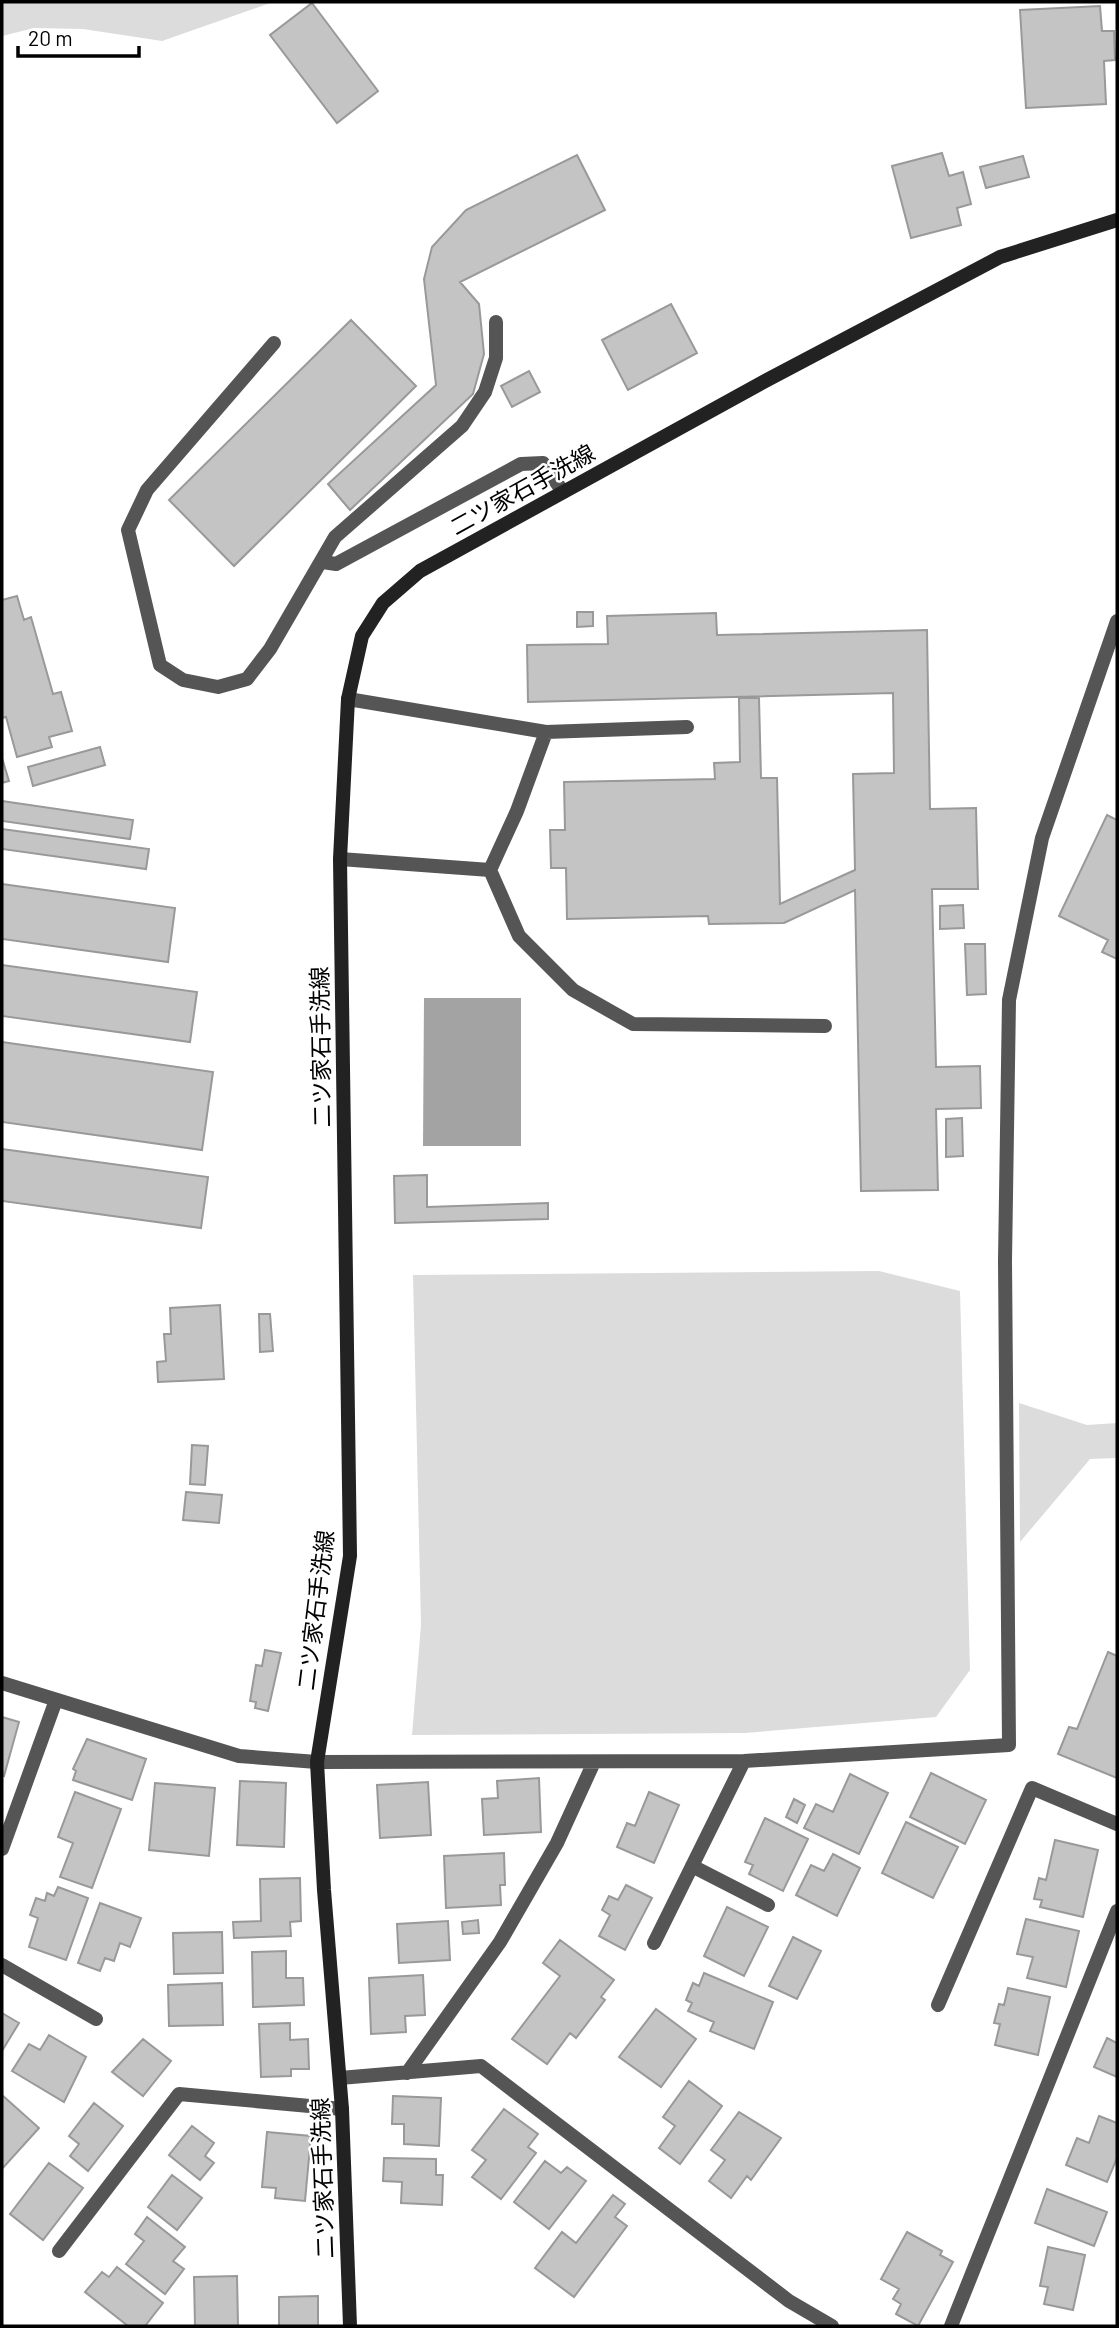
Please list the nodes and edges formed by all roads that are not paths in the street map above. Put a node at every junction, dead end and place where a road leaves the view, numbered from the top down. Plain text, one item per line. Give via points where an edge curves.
1 (1117, 220) edge
2 (495, 322) dead end
3 (274, 343) dead end
4 (562, 492) junction
5 (323, 562) junction
6 (1117, 621) edge
7 (348, 699) junction
8 (687, 727) dead end
9 (546, 732) junction
10 (340, 859) junction
11 (490, 870) junction
12 (825, 1026) dead end
13 (2, 1683) edge
14 (56, 1700) junction
15 (744, 1761) junction
16 (317, 1762) junction
17 (594, 1762) junction
18 (1117, 1824) edge
19 (2, 1849) edge
20 (692, 1866) junction
21 (768, 1905) dead end
22 (1117, 1911) edge
23 (654, 1943) dead end
24 (2, 1965) edge
25 (938, 2005) dead end
26 (96, 2019) dead end
27 (407, 2073) junction
28 (340, 2078) junction
29 (342, 2109) junction
30 (59, 2251) dead end
31 (351, 2326) edge
32 (832, 2326) edge
33 (951, 2326) edge

1 - 4 street, 二ツ家石手洗線 via 1000,257
2 - 5 street via 496,358 485,392 462,426 335,537
3 - 5 street via 147,490 128,530 160,665 183,680 218,687 247,679
4 - 5 street via 543,463 522,464 336,565
4 - 7 street, 二ツ家石手洗線 via 420,571 383,603 362,636
6 - 15 street via 1042,838 1009,1000 1005,1261 1009,1745
7 - 9 street
7 - 10 street, 二ツ家石手洗線
8 - 9 street
9 - 11 street
10 - 11 street
10 - 16 street, 二ツ家石手洗線 via 350,1556
11 - 12 street via 519,936 573,990 633,1024
13 - 14 street
14 - 16 street via 239,1756
14 - 19 street
15 - 17 street
15 - 20 street
16 - 17 street
16 - 28 street, 二ツ家石手洗線
17 - 27 street via 557,1843 500,1942
18 - 25 street via 1032,1788
20 - 21 street
20 - 23 street
22 - 33 street
24 - 26 street
27 - 28 street
27 - 32 street via 481,2066 789,2301
28 - 29 street, 二ツ家石手洗線
29 - 30 street via 179,2094
29 - 31 street, 二ツ家石手洗線

